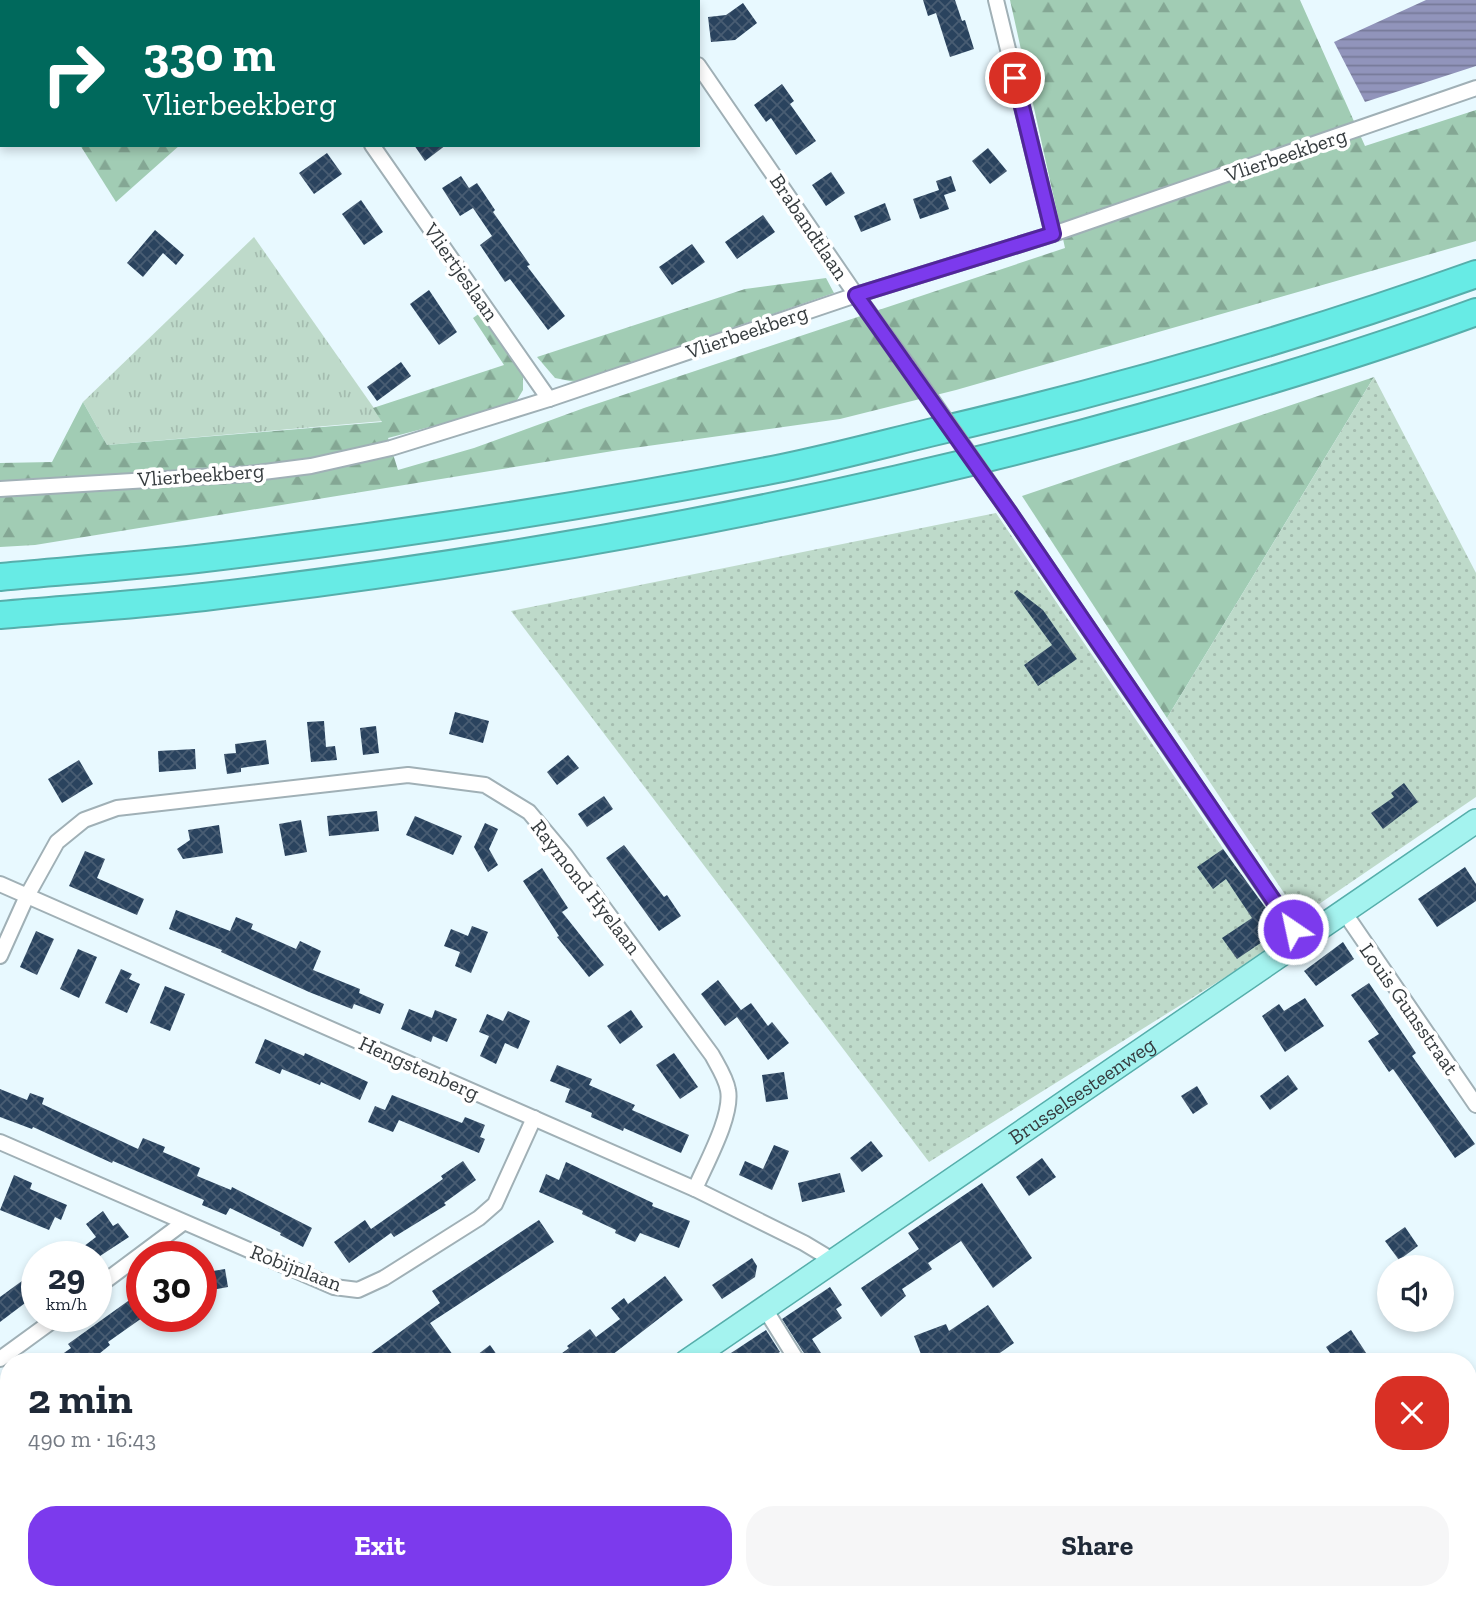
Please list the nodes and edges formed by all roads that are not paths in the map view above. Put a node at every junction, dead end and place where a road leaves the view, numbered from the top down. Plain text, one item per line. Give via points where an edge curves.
1 (996, 0) edge
2 (700, 68) edge
3 (1476, 89) edge
4 (373, 147) edge
5 (1053, 234) junction
6 (1476, 274) edge
7 (856, 295) junction
8 (1476, 313) edge
9 (549, 399) junction
10 (0, 489) edge
11 (0, 577) edge
12 (0, 615) edge
13 (1476, 821) edge
14 (0, 884) edge
15 (27, 897) junction
16 (1344, 912) junction
17 (1301, 942) junction
18 (0, 956) edge
19 (1476, 1105) edge
20 (534, 1118) junction
21 (0, 1142) edge
22 (695, 1189) junction
23 (183, 1223) junction
24 (834, 1261) junction
25 (112, 1276) edge
26 (765, 1309) junction
27 (37, 1332) edge
28 (8, 1353) edge
29 (699, 1353) edge
30 (792, 1353) edge

1 - 5 street
2 - 7 street, Brabandtlaan
3 - 5 street, Vlierbeekberg
4 - 9 street, Vliertjeslaan
5 - 7 street, Vlierbeekberg
6 - 11 highway via 1197,364 785,467 397,533 195,559
7 - 9 street, Vlierbeekberg
7 - 17 street, Brabandtlaan, bridge
8 - 12 highway via 1206,399 1022,450 794,504 400,572 201,597
9 - 10 street, Vlierbeekberg via 391,448 312,466
13 - 16 main road, Brusselsesteenweg
14 - 15 street, Hengstenberg
15 - 18 street, Raymond Hyelaan
15 - 20 street, Hengstenberg
15 - 22 street, Raymond Hyelaan via 57,842 84,820 117,808 408,775 485,785 529,812 712,1055 729,1091 729,1104
16 - 17 main road, Brusselsesteenweg
16 - 19 street, Louis Gunsstraat
17 - 24 main road, Brusselsesteenweg
20 - 22 street, Hengstenberg
20 - 23 street, Robijnlaan via 495,1204 358,1290 334,1287
21 - 23 street, Robijnlaan
22 - 24 street, Hengstenberg
23 - 25 street
24 - 26 main road, Brusselsesteenweg
26 - 29 main road, Brusselsesteenweg
26 - 30 street
27 - 28 street

